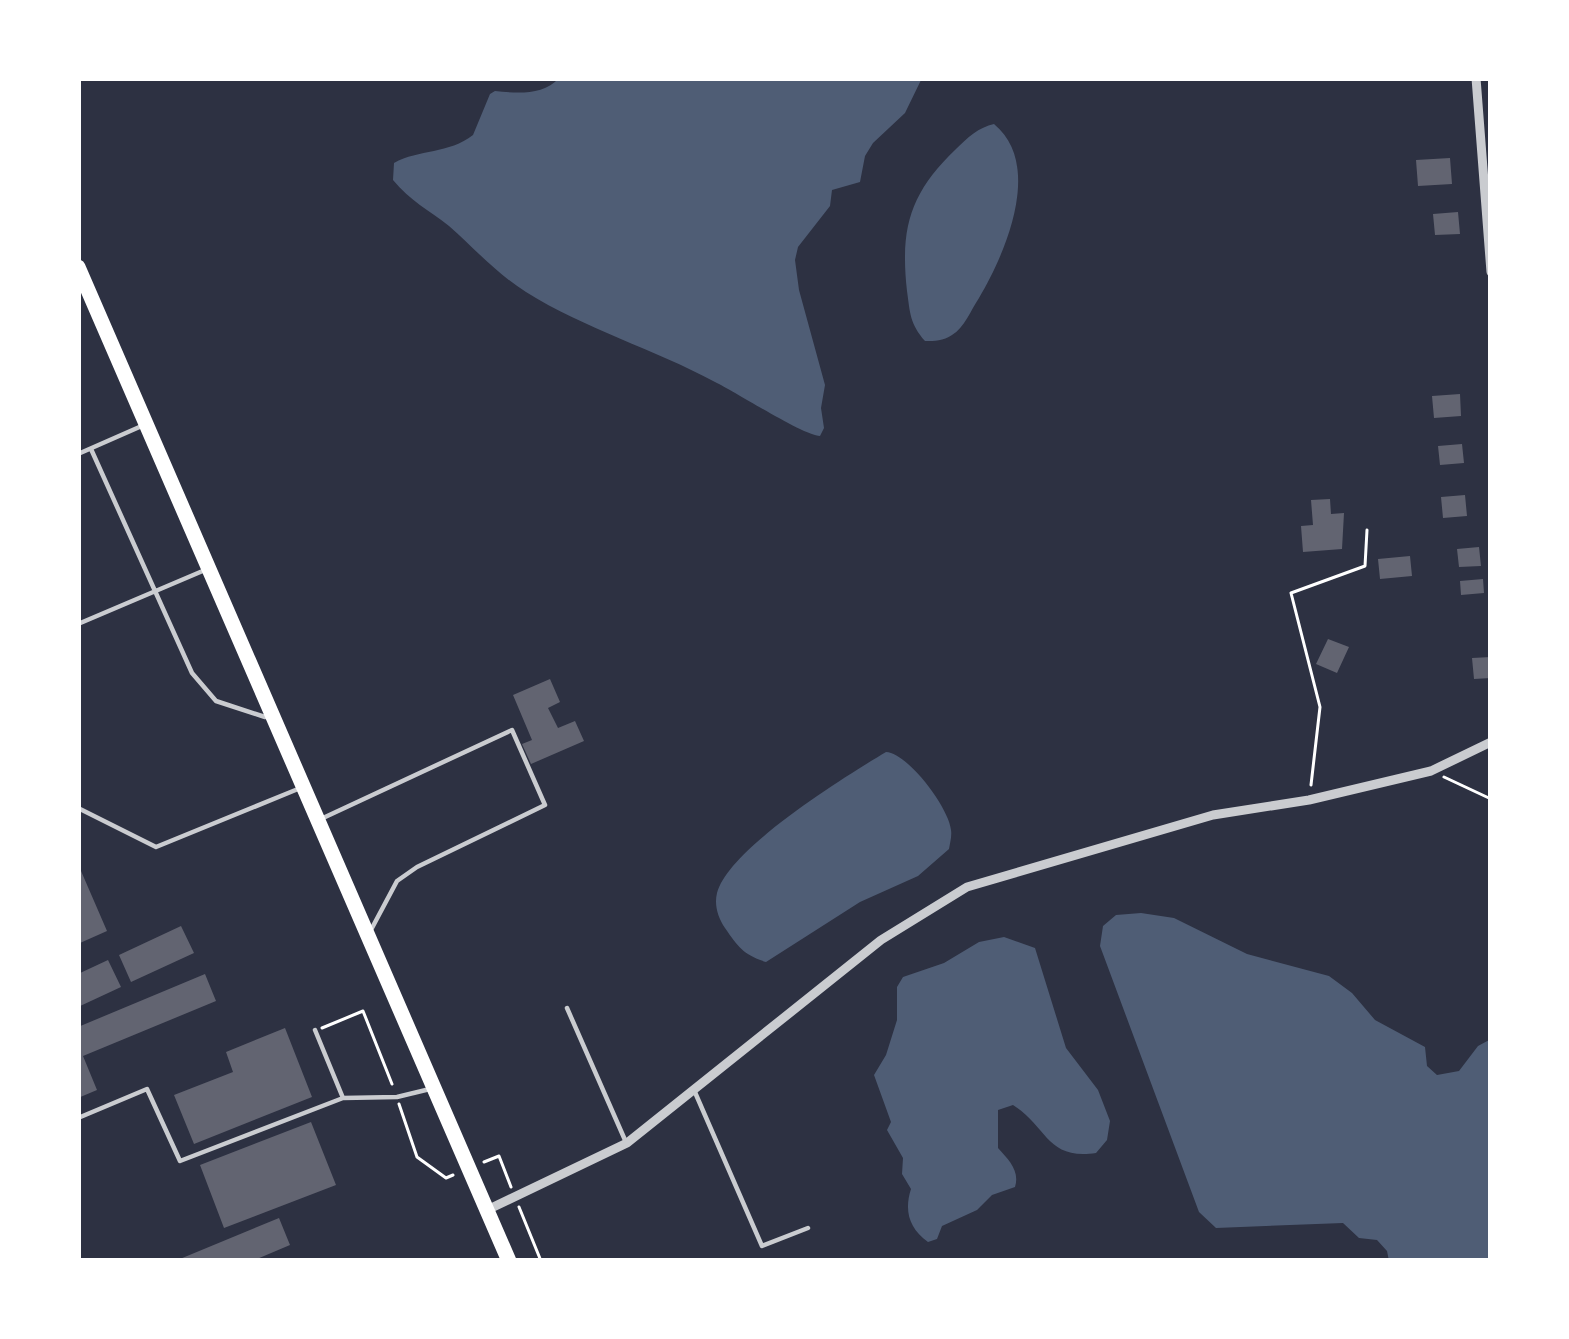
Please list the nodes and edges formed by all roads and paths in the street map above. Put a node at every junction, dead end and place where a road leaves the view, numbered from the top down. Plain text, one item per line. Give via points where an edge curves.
1 (1476, 78) edge
2 (78, 267) edge
3 (1491, 272) edge
4 (85, 300) edge
5 (146, 425) junction
6 (91, 449) junction
7 (78, 454) edge
8 (1367, 530) dead end
9 (209, 568) junction
10 (155, 591) junction
11 (78, 624) edge
12 (276, 720) junction
13 (1491, 742) edge
14 (1431, 771) junction
15 (305, 787) junction
16 (1491, 799) edge
17 (1309, 800) junction
18 (78, 808) edge
19 (320, 819) junction
20 (369, 933) junction
21 (567, 1008) dead end
22 (315, 1030) joint
23 (436, 1088) junction
24 (694, 1090) junction
25 (397, 1097) junction
26 (343, 1098) junction
27 (78, 1118) edge
28 (627, 1144) junction
29 (446, 1178) dead end
30 (487, 1210) junction
31 (808, 1228) dead end
32 (506, 1257) edge
33 (489, 1261) edge

1 - 3 street
2 - 4 main road
4 - 5 main road
5 - 6 lane
5 - 9 main road
6 - 7 lane
6 - 10 lane
8 - 17 path via 1365,566 1291,593 1321,707
9 - 10 lane
9 - 12 main road
10 - 11 lane
10 - 12 lane via 201,688 216,701
12 - 15 main road
13 - 14 street
14 - 16 path
14 - 17 street
15 - 18 lane via 155,847
15 - 19 main road
17 - 24 street via 1213,815 967,887 880,940
19 - 20 main road
19 - 20 lane via 512,730 545,805 397,881
20 - 23 main road
21 - 28 lane
22 - 25 path via 363,1011
22 - 26 lane
23 - 25 lane
23 - 30 main road
24 - 28 street
24 - 31 lane via 762,1246
25 - 26 lane
25 - 29 path via 417,1157
26 - 27 lane via 180,1161 147,1089
28 - 30 street
30 - 32 main road
32 - 33 lane

